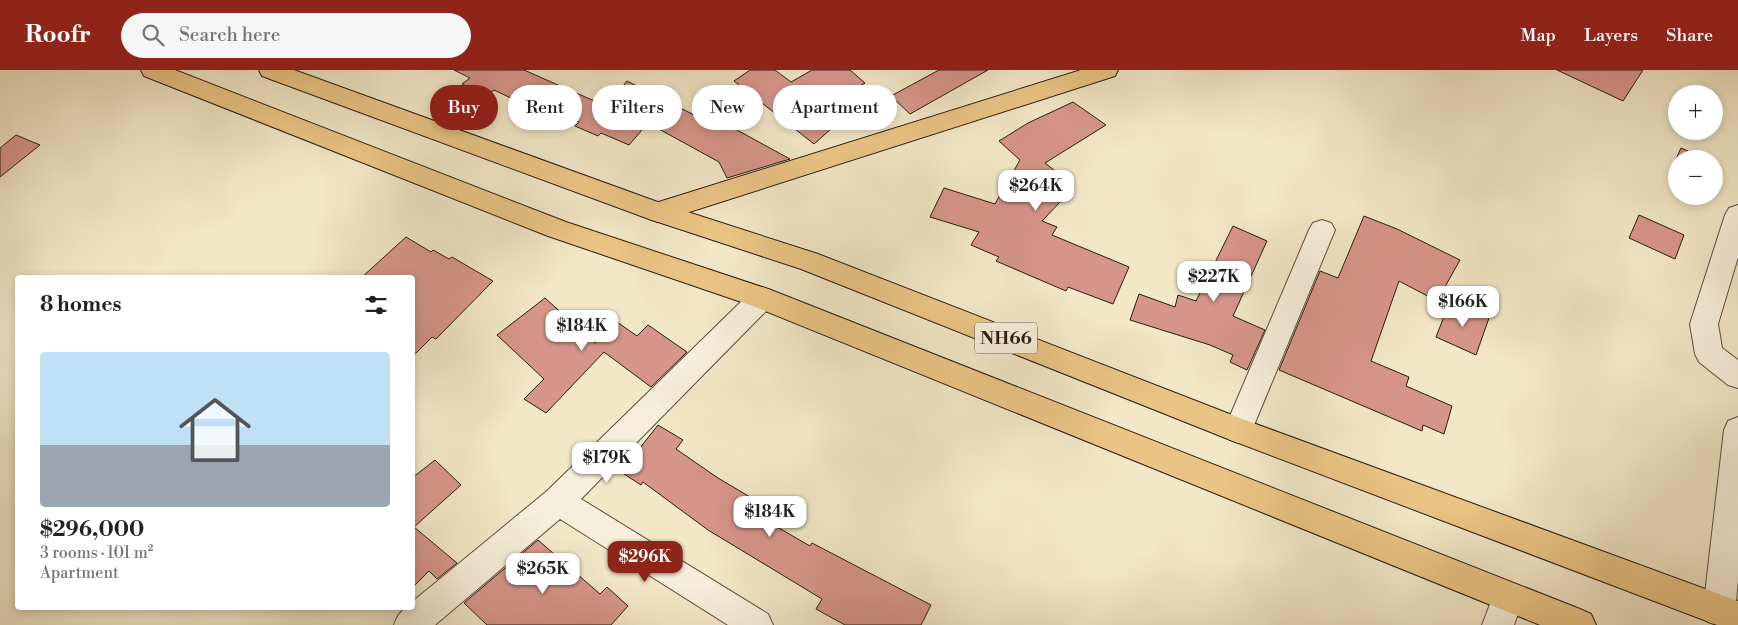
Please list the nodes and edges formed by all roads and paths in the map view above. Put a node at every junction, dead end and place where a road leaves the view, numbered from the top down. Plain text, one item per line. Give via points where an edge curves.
1 (152, 70) edge
2 (270, 70) edge
3 (1107, 70) edge
4 (658, 212) junction
5 (1738, 215) edge
6 (1322, 230) dead end
7 (762, 298) junction
8 (1738, 376) edge
9 (1238, 430) junction
10 (1738, 430) edge
11 (558, 501) junction
12 (1503, 611) edge
13 (1729, 614) edge
14 (1577, 624) edge
15 (410, 625) edge
16 (756, 625) edge

1 - 7 main road, NH66 via 557,229
2 - 4 main road, NH66
3 - 4 main road
4 - 9 main road, NH66 via 808,261
5 - 8 street via 1704,324 1709,354
6 - 9 street
7 - 11 street
7 - 12 main road, NH66
9 - 13 main road, NH66
10 - 13 street
11 - 15 street
11 - 16 street
12 - 14 main road, NH66

